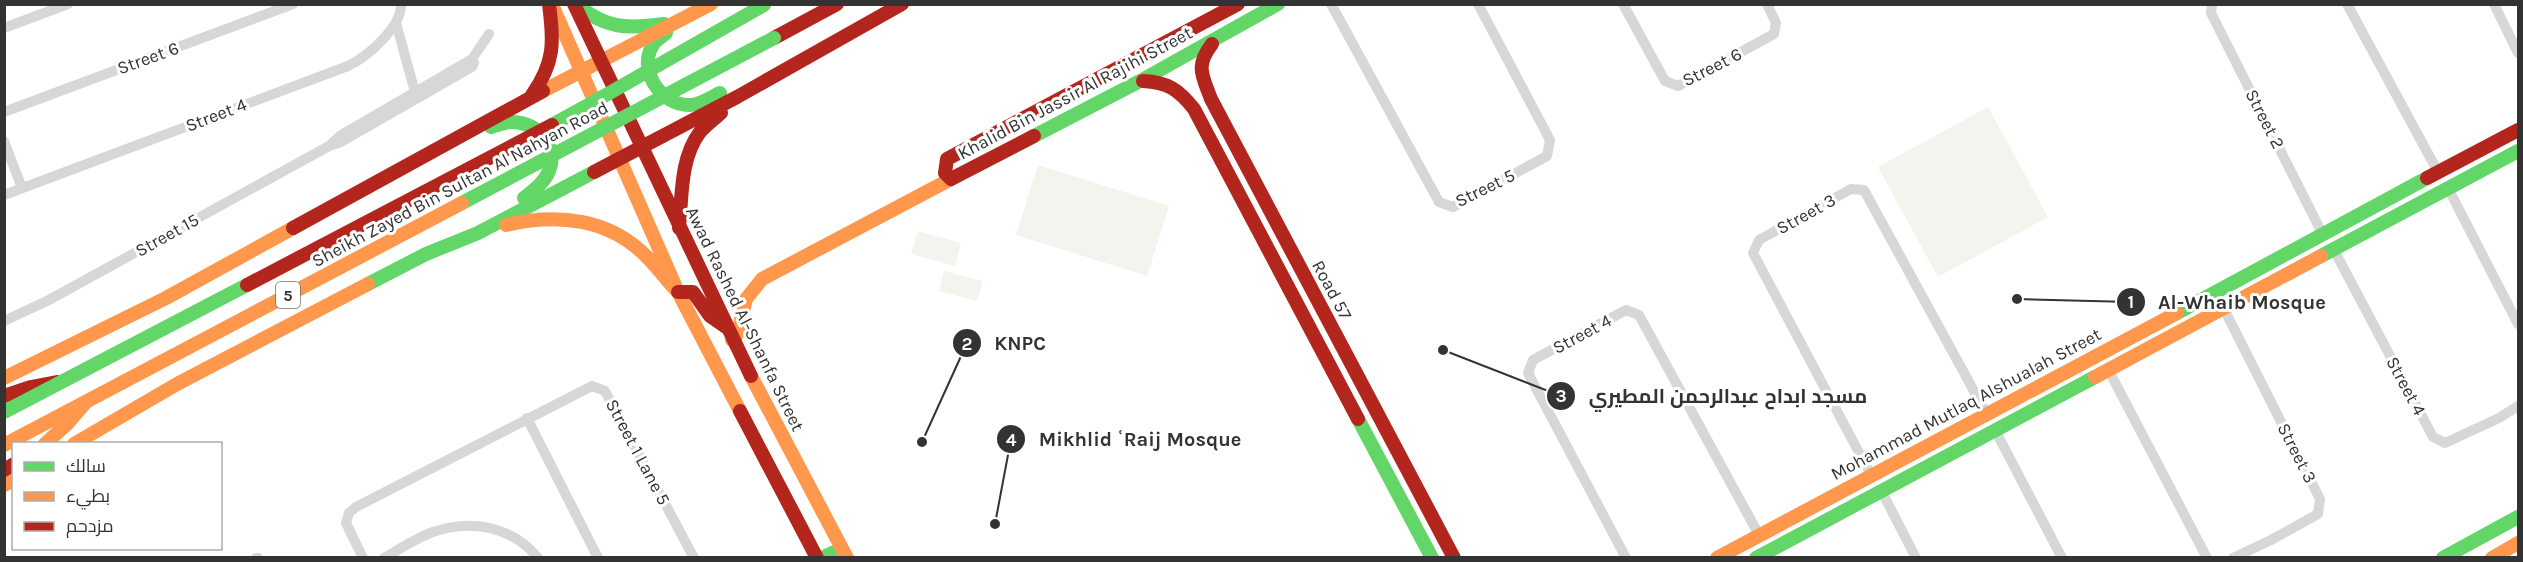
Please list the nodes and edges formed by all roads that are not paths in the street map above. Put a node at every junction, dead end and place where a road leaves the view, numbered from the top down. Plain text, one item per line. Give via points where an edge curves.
1 (68, 4) edge
2 (293, 4) edge
3 (401, 4) edge
4 (550, 4) edge
5 (575, 4) edge
6 (711, 4) edge
7 (718, 4) edge
8 (837, 4) edge
9 (902, 4) edge
10 (1238, 4) edge
11 (1278, 4) edge
12 (1331, 4) edge
13 (1478, 4) edge
14 (1623, 4) edge
15 (1767, 4) edge
16 (2212, 4) edge
17 (2347, 4) edge
18 (2494, 4) edge
19 (765, 5) edge
20 (677, 22) junction
21 (396, 23) junction
22 (4, 28) edge
23 (489, 34) dead end
24 (1218, 37) junction
25 (2518, 53) edge
26 (472, 59) junction
27 (601, 62) junction
28 (581, 72) junction
29 (1140, 81) junction
30 (415, 92) junction
31 (737, 97) junction
32 (529, 99) junction
33 (1211, 99) junction
34 (1194, 109) junction
35 (4, 112) edge
36 (2518, 130) edge
37 (4, 141) edge
38 (329, 146) junction
39 (641, 147) junction
40 (2518, 151) edge
41 (620, 159) junction
42 (2438, 172) junction
43 (951, 179) junction
44 (380, 181) junction
45 (22, 188) junction
46 (2448, 188) junction
47 (4, 195) edge
48 (2393, 195) junction
49 (2360, 213) junction
50 (2400, 214) junction
51 (679, 228) junction
52 (2374, 229) junction
53 (478, 233) junction
54 (2322, 233) junction
55 (2334, 250) junction
56 (426, 254) junction
57 (678, 292) junction
58 (2224, 309) junction
59 (4, 321) edge
60 (2518, 324) edge
61 (729, 334) junction
62 (2109, 370) junction
63 (4, 378) edge
64 (60, 382) junction
65 (4, 396) edge
66 (86, 402) junction
67 (2518, 406) edge
68 (4, 412) edge
69 (1986, 413) junction
70 (527, 418) junction
71 (1995, 430) junction
72 (1938, 438) junction
73 (47, 442) edge
74 (77, 442) edge
75 (4, 445) edge
76 (1907, 455) junction
77 (1946, 457) junction
78 (1916, 472) junction
79 (1871, 475) junction
80 (1881, 490) junction
81 (2518, 517) edge
82 (1441, 535) junction
83 (1759, 535) junction
84 (1424, 543) junction
85 (2518, 543) edge
86 (1452, 555) edge
87 (1765, 556) edge
88 (363, 558) edge
89 (384, 558) edge
90 (538, 558) edge
91 (598, 558) edge
92 (694, 558) edge
93 (816, 558) edge
94 (822, 558) edge
95 (837, 558) edge
96 (847, 558) edge
97 (1432, 558) edge
98 (1436, 558) edge
99 (1626, 558) edge
100 (1717, 558) edge
101 (1916, 558) edge
102 (2062, 558) edge
103 (2208, 558) edge
104 (2233, 558) edge
105 (2442, 558) edge
106 (2492, 558) edge

1 - 22 street
2 - 35 street, Street 6
3 - 21 street, Street 4
4 - 28 main road
4 - 32 main road via 552,64
5 - 20 main road via 608,25 629,28
5 - 27 main road, Awad Rashed Al-Shanfa Street
6 - 20 main road
7 - 9 main road via 662,35 652,47 648,61 650,79 659,93 676,104 697,104
8 - 66 main road, Sheikh Zayed Bin Sultan Al Nahyan Road / 5, bridge
9 - 31 main road
10 - 43 main road, Khalid Bin Jassir Al Rajihi Street via 947,159 944,170
11 - 24 main road, Khalid Bin Jassir Al Rajihi Street
12 - 13 street, Street 5 via 1439,202 1454,207 1547,156 1550,140
14 - 15 street, Street 6 via 1665,81 1678,86 1774,34 1776,23
16 - 54 street, Street 2 via 2211,13
17 - 42 street
18 - 25 street
19 - 64 main road, Sheikh Zayed Bin Sultan Al Nahyan Road / 5, bridge via 583,108
20 - 27 main road
21 - 30 street
21 - 45 street, Street 4 via 369,52 348,66
23 - 26 street
24 - 29 main road, Khalid Bin Jassir Al Rajihi Street
24 - 33 main road, Road 57 via 1202,57 1202,76
26 - 30 street, Street 15
26 - 38 street, Street 15 via 472,67
27 - 28 main road
27 - 39 main road, Awad Rashed Al-Shanfa Street
28 - 32 main road
28 - 41 main road
29 - 34 main road via 1161,81 1177,88
29 - 43 main road, Khalid Bin Jassir Al Rajihi Street
30 - 38 street, Street 15
31 - 39 main road
31 - 51 main road via 700,132 692,148
32 - 44 main road
33 - 34 main road via 1201,97
33 - 82 main road, Road 57
34 - 84 main road
36 - 42 main road, Mohammad Mutlaq Alshualah Street
37 - 45 street
38 - 59 street, Street 15
39 - 41 main road
39 - 51 main road, Awad Rashed Al-Shanfa Street
40 - 46 main road, Mohammad Mutlaq Alshualah Street
41 - 53 main road
41 - 57 main road
42 - 48 main road, Mohammad Mutlaq Alshualah Street
43 - 61 main road, Khalid Bin Jassir Al Rajihi Street via 762,279 747,299 738,333
44 - 56 main road via 503,123 528,124 546,137 553,160 543,185
44 - 63 main road via 166,298
45 - 47 street, Street 4
46 - 50 main road, Mohammad Mutlaq Alshualah Street
46 - 60 street
48 - 49 main road, Mohammad Mutlaq Alshualah Street
48 - 50 main road via 2390,202
49 - 52 main road via 2376,216
49 - 54 main road, Mohammad Mutlaq Alshualah Street
50 - 52 main road, Mohammad Mutlaq Alshualah Street
51 - 61 main road, Awad Rashed Al-Shanfa Street
52 - 55 main road, Mohammad Mutlaq Alshualah Street
53 - 56 main road
53 - 57 main road via 548,218 590,222 646,256
54 - 69 main road, Mohammad Mutlaq Alshualah Street
55 - 58 main road, Mohammad Mutlaq Alshualah Street
55 - 67 street, Street 4 via 2433,437 2445,443
56 - 74 main road via 177,384
57 - 61 main road via 694,291 710,317
57 - 93 main road
58 - 62 main road, Mohammad Mutlaq Alshualah Street
58 - 104 street, Street 3 via 2320,499 2318,513
61 - 96 main road, Awad Rashed Al-Shanfa Street
62 - 71 main road, Mohammad Mutlaq Alshualah Street
62 - 103 street
64 - 65 main road
64 - 68 main road, Sheikh Zayed Bin Sultan Al Nahyan Road / 5, bridge
66 - 73 main road
66 - 75 main road, Sheikh Zayed Bin Sultan Al Nahyan Road / 5, bridge
69 - 72 main road, Mohammad Mutlaq Alshualah Street
69 - 79 street, Street 3 via 1864,190 1851,189 1759,240 1753,253
70 - 88 street, Street 1 Lane 5 via 356,507 346,523
70 - 91 street
70 - 92 street, Street 1 Lane 5 via 585,388 599,387 605,391
71 - 77 main road, Mohammad Mutlaq Alshualah Street
71 - 102 street
72 - 76 main road, Mohammad Mutlaq Alshualah Street
72 - 77 main road via 1936,450
76 - 78 main road via 1916,454 1920,459
76 - 79 main road, Mohammad Mutlaq Alshualah Street
77 - 78 main road, Mohammad Mutlaq Alshualah Street
78 - 80 main road, Mohammad Mutlaq Alshualah Street
79 - 83 main road, Mohammad Mutlaq Alshualah Street
80 - 87 main road, Mohammad Mutlaq Alshualah Street
80 - 101 street
81 - 105 main road
82 - 84 main road via 1432,544
82 - 86 main road, Road 57
83 - 99 street, Street 4 via 1639,315 1626,310 1533,360 1528,373
83 - 100 main road, Mohammad Mutlaq Alshualah Street
84 - 97 main road
85 - 106 main road
86 - 98 main road via 1442,553
89 - 90 street via 431,532 474,525 515,536
94 - 95 main road via 831,553

